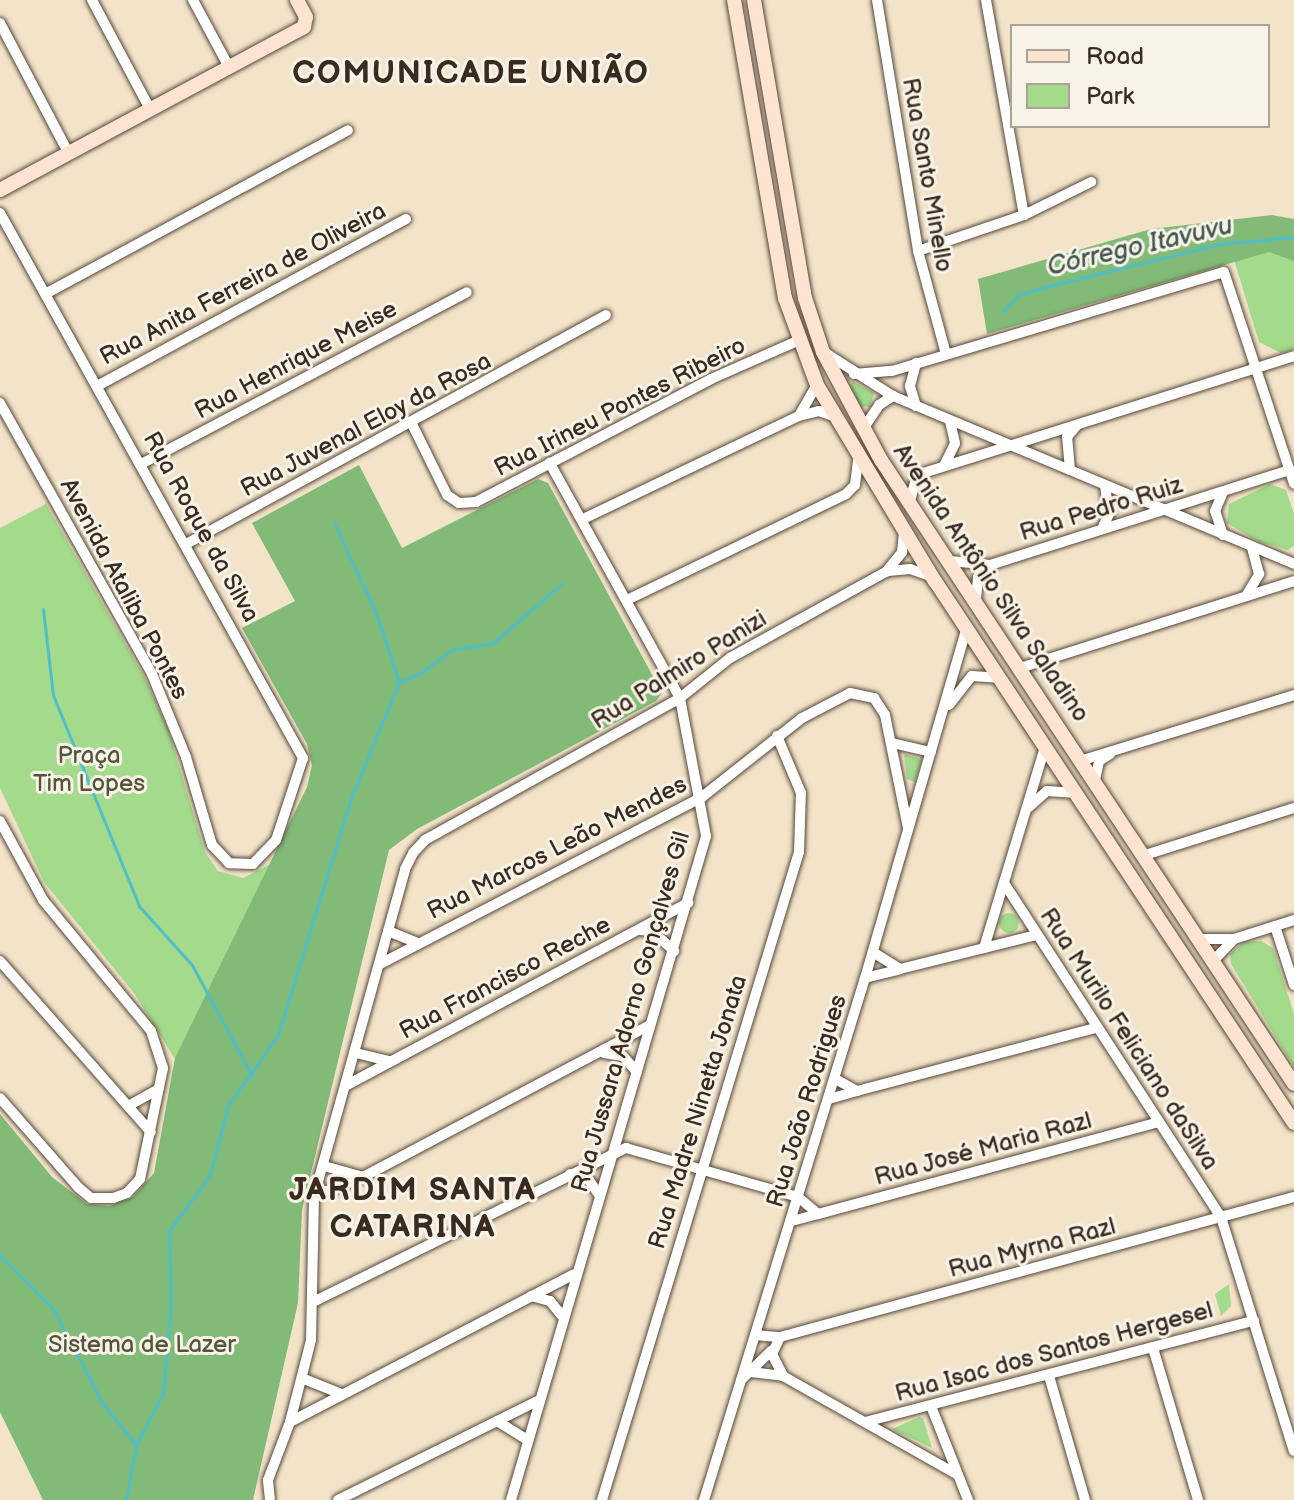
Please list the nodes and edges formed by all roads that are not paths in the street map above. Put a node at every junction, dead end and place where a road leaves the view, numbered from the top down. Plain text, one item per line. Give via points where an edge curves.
1 (92, 0) edge
2 (193, 0) edge
3 (297, 0) edge
4 (734, 0) edge
5 (754, 0) edge
6 (877, 0) edge
7 (986, 0) edge
8 (0, 23) edge
9 (229, 67) junction
10 (150, 109) junction
11 (348, 130) dead end
12 (69, 154) junction
13 (1091, 182) dead end
14 (0, 190) edge
15 (0, 213) edge
16 (1024, 215) junction
17 (406, 219) dead end
18 (918, 251) junction
19 (467, 292) dead end
20 (47, 293) junction
21 (606, 315) dead end
22 (797, 341) junction
23 (823, 352) junction
24 (946, 354) junction
25 (1294, 356) edge
26 (918, 362) junction
27 (1257, 367) junction
28 (854, 374) junction
29 (99, 385) junction
30 (817, 385) junction
31 (893, 396) junction
32 (0, 403) edge
33 (916, 406) junction
34 (799, 416) junction
35 (833, 416) junction
36 (950, 421) junction
37 (411, 422) junction
38 (1077, 425) junction
39 (863, 429) junction
40 (1294, 441) edge
41 (1011, 445) junction
42 (1282, 445) junction
43 (856, 458) junction
44 (143, 463) junction
45 (550, 463) junction
46 (944, 466) junction
47 (1070, 470) junction
48 (1290, 470) junction
49 (1294, 484) edge
50 (1105, 486) junction
51 (1224, 491) junction
52 (910, 501) junction
53 (1162, 511) junction
54 (583, 519) junction
55 (1102, 529) junction
56 (903, 530) junction
57 (1223, 535) junction
58 (188, 543) junction
59 (1252, 548) junction
60 (1294, 555) edge
61 (1280, 559) junction
62 (951, 561) junction
63 (1294, 564) edge
64 (990, 565) junction
65 (886, 572) junction
66 (934, 580) junction
67 (1294, 581) edge
68 (1244, 598) junction
69 (627, 600) junction
70 (976, 600) junction
71 (967, 628) junction
72 (1020, 668) junction
73 (998, 678) junction
74 (1294, 695) edge
75 (680, 698) junction
76 (944, 713) junction
77 (777, 736) junction
78 (892, 743) junction
79 (1073, 745) junction
80 (1045, 747) junction
81 (1115, 750) junction
82 (931, 752) junction
83 (1102, 752) junction
84 (1083, 760) junction
85 (1095, 780) junction
86 (1074, 788) junction
87 (702, 797) junction
88 (1294, 808) edge
89 (1025, 811) junction
90 (0, 821) edge
91 (909, 830) junction
92 (1145, 855) junction
93 (253, 864) joint
94 (1004, 883) junction
95 (688, 903) junction
96 (1294, 920) edge
97 (1275, 926) junction
98 (638, 929) junction
99 (388, 931) junction
100 (1036, 935) junction
101 (1201, 939) junction
102 (1234, 939) junction
103 (417, 943) junction
104 (984, 948) junction
105 (674, 951) junction
106 (873, 952) junction
107 (1214, 960) junction
108 (0, 961) edge
109 (380, 964) junction
110 (900, 969) junction
111 (865, 978) junction
112 (1294, 985) edge
113 (1211, 995) junction
114 (650, 1025) junction
115 (1095, 1028) junction
116 (356, 1053) junction
117 (598, 1054) junction
118 (389, 1061) junction
119 (637, 1072) junction
120 (835, 1079) junction
121 (1294, 1084) edge
122 (347, 1085) junction
123 (159, 1089) junction
124 (857, 1091) junction
125 (0, 1098) edge
126 (829, 1099) junction
127 (128, 1106) junction
128 (1159, 1122) junction
129 (1294, 1123) edge
130 (151, 1132) junction
131 (613, 1152) junction
132 (324, 1166) junction
133 (702, 1169) junction
134 (570, 1174) junction
135 (363, 1177) junction
136 (599, 1195) junction
137 (314, 1196) junction
138 (798, 1197) junction
139 (1294, 1197) edge
140 (818, 1214) junction
141 (1221, 1217) junction
142 (791, 1221) junction
143 (574, 1274) junction
144 (531, 1296) junction
145 (315, 1301) junction
146 (762, 1310) junction
147 (562, 1316) junction
148 (1254, 1321) junction
149 (764, 1322) junction
150 (760, 1336) junction
151 (780, 1337) junction
152 (1153, 1348) junction
153 (772, 1354) junction
154 (751, 1372) junction
155 (783, 1376) junction
156 (1049, 1376) junction
157 (304, 1379) junction
158 (740, 1382) junction
159 (343, 1394) junction
160 (537, 1401) junction
161 (931, 1406) junction
162 (497, 1421) junction
163 (290, 1422) junction
164 (865, 1422) junction
165 (527, 1440) junction
166 (1294, 1451) edge
167 (949, 1452) junction
168 (935, 1462) junction
169 (958, 1475) junction
170 (270, 1500) edge
171 (338, 1500) edge
172 (511, 1500) edge
173 (602, 1500) edge
174 (704, 1500) edge
175 (968, 1500) edge
176 (1085, 1500) edge
177 (1198, 1500) edge

1 - 10 street
2 - 9 street
3 - 9 main road via 306,23
4 - 22 main road, Avenida Antônio Silva Saladino
5 - 23 main road via 805,298
6 - 18 street, Rua Santo Minello
7 - 16 street
8 - 12 street
9 - 10 main road
10 - 12 main road
11 - 20 street
12 - 14 main road
13 - 16 street
15 - 20 street, Rua Roque da Silva
16 - 18 street
17 - 29 street, Rua Anita Ferreira de Oliveira
18 - 24 street, Rua Santo Minello
19 - 44 street, Rua Henrique Meise
20 - 29 street, Rua Roque da Silva
21 - 37 street, Rua Juvenal Eloy da Rosa
22 - 30 main road, Avenida Antônio Silva Saladino
22 - 45 street, Rua Irineu Pontes Ribeiro via 711,379
23 - 28 street
23 - 39 main road, Avenida Antônio Silva Saladino
24 - 26 street
24 - 27 street via 1224,272
25 - 27 street
26 - 28 street via 876,375
26 - 33 street via 910,386
27 - 38 street
27 - 42 street
28 - 31 street
29 - 44 street, Rua Roque da Silva
30 - 34 street
30 - 35 main road, Avenida Antônio Silva Saladino
31 - 33 street
31 - 39 street via 879,405
32 - 93 street, Avenida Ataliba Pontes via 152,674 186,757 212,845 229,863
33 - 36 street
34 - 35 street via 819,411
34 - 54 street
35 - 43 main road, Avenida Antônio Silva Saladino
36 - 41 street
36 - 46 street via 955,443
37 - 45 street, Rua Irineu Pontes Ribeiro via 447,495 459,503 476,502
37 - 58 street, Rua Juvenal Eloy da Rosa
38 - 41 street
38 - 47 street via 1067,437
39 - 43 main road
39 - 52 main road, Avenida Antônio Silva Saladino
40 - 42 street
41 - 46 street
41 - 47 street
42 - 48 street
43 - 56 main road, Avenida Antônio Silva Saladino
43 - 69 street via 855,485 846,494
44 - 58 street, Rua Roque da Silva
45 - 54 street, Rua Jussara Adorno Gonçalves Gil
46 - 52 street via 913,478
47 - 50 street
48 - 49 street
48 - 51 street, Rua Pedro Ruiz
50 - 53 street
50 - 55 street via 1109,514
51 - 53 street, Rua Pedro Ruiz
51 - 57 street, Rua Pedro Ruiz via 1215,511
52 - 62 main road, Avenida Antônio Silva Saladino
53 - 55 street, Rua Pedro Ruiz
53 - 57 street
54 - 69 street, Rua Jussara Adorno Gonçalves Gil
55 - 64 street, Rua Pedro Ruiz
56 - 65 street via 902,552
56 - 66 main road, Avenida Antônio Silva Saladino
57 - 59 street
58 - 93 street, Rua Roque da Silva via 303,758 276,840
59 - 61 street
59 - 68 street via 1259,574
60 - 61 street
61 - 63 street
62 - 64 street, Rua Pedro Ruiz
62 - 70 main road, Avenida Antônio Silva Saladino
64 - 70 street via 978,577
65 - 66 street via 910,569
65 - 75 street, Rua Palmiro Panizi via 730,658
66 - 71 main road, Avenida Antônio Silva Saladino
66 - 72 main road via 952,594 999,663
67 - 68 street
68 - 72 street
69 - 75 street, Rua Jussara Adorno Gonçalves Gil
70 - 72 main road, Avenida Antônio Silva Saladino
71 - 73 main road, Avenida Antônio Silva Saladino
71 - 76 street, Rua João Rodrigues
72 - 79 main road, Avenida Antônio Silva Saladino
73 - 76 street, Rua João Rodrigues via 972,676
73 - 80 main road, Avenida Antônio Silva Saladino
74 - 81 street
75 - 87 street, Rua Jussara Adorno Gonçalves Gil
75 - 99 street, Rua Palmiro Panizi via 425,840 413,853
76 - 82 street, Rua João Rodrigues
77 - 78 street, Rua Marcos Leão Mendes via 823,705 863,693 880,704
77 - 87 street, Rua Marcos Leão Mendes
77 - 133 street, Rua Madre Ninetta Jonata via 801,793 799,852
78 - 82 street
78 - 91 street, Rua Marcos Leão Mendes
79 - 83 street
79 - 84 main road, Avenida Antônio Silva Saladino
80 - 86 main road, Avenida Antônio Silva Saladino
80 - 89 street
81 - 83 street
81 - 85 street via 1099,761
82 - 91 street, Rua João Rodrigues
83 - 84 street
84 - 85 main road, Avenida Antônio Silva Saladino
84 - 86 main road, Avenida Antônio Silva Saladino
85 - 92 main road, Avenida Antônio Silva Saladino
86 - 89 street via 1047,791
86 - 113 main road
87 - 95 street, Rua Jussara Adorno Gonçalves Gil via 706,836
87 - 103 street, Rua Marcos Leão Mendes
88 - 92 street
89 - 94 street
90 - 123 street via 43,900 151,1031 163,1068
91 - 106 street, Rua João Rodrigues
92 - 101 main road, Avenida Antônio Silva Saladino
94 - 100 street, Rua Murilo Feliciano daSilva
94 - 104 street
95 - 98 street, Rua Francisco Reche
95 - 105 street, Rua Jussara Adorno Gonçalves Gil
96 - 97 street
97 - 102 street
97 - 112 street
98 - 105 street, Rua Francisco Reche via 652,931
98 - 118 street, Rua Francisco Reche
99 - 103 street, Rua Marcos Leão Mendes
99 - 109 street
100 - 104 street
100 - 115 street, Rua Murilo Feliciano daSilva
101 - 102 street
101 - 107 main road, Avenida Antônio Silva Saladino
102 - 107 street
103 - 109 street, Rua Marcos Leão Mendes
104 - 110 street
105 - 114 street, Rua Jussara Adorno Gonçalves Gil
106 - 110 street
106 - 111 street, Rua João Rodrigues
107 - 113 main road via 1206,971
107 - 121 main road
108 - 127 street
109 - 116 street
110 - 111 street
111 - 120 street, Rua João Rodrigues
113 - 129 main road
114 - 117 street
114 - 119 street, Rua Jussara Adorno Gonçalves Gil
115 - 124 street
115 - 128 street, Rua Murilo Feliciano daSilva
116 - 118 street, Rua Francisco Reche
116 - 122 street
117 - 119 street via 623,1056
117 - 135 street
118 - 122 street, Rua Francisco Reche
119 - 131 street, Rua Jussara Adorno Gonçalves Gil
120 - 124 street
120 - 126 street, Rua João Rodrigues
122 - 132 street
123 - 127 street
123 - 130 street
124 - 126 street
125 - 130 street via 91,1198 127,1193 140,1179
126 - 138 street, Rua João Rodrigues
127 - 130 street
128 - 140 street, Rua José Maria Razl
128 - 141 street, Rua Murilo Feliciano daSilva
131 - 133 street via 626,1148
131 - 134 street
131 - 136 street, Rua Jussara Adorno Gonçalves Gil
132 - 135 street
132 - 137 street
133 - 138 street
133 - 173 street, Rua Madre Ninetta Jonata
134 - 136 street via 589,1180
134 - 145 street
135 - 137 street
136 - 143 street, Rua Jussara Adorno Gonçalves Gil
137 - 145 street via 310,1247
138 - 140 street
138 - 142 street, Rua João Rodrigues
139 - 141 street, Rua Myrna Razl
140 - 142 street, Rua José Maria Razl
141 - 148 street, Rua Murilo Feliciano daSilva
141 - 151 street, Rua Myrna Razl
142 - 146 street, Rua João Rodrigues
143 - 144 street
143 - 147 street, Rua Jussara Adorno Gonçalves Gil
144 - 147 street via 550,1301
144 - 159 street
145 - 157 street
146 - 149 street
146 - 150 street, Rua João Rodrigues
147 - 160 street, Rua Jussara Adorno Gonçalves Gil
148 - 152 street, Rua Isac dos Santos Hergesel
148 - 166 street, Rua Murilo Feliciano daSilva
149 - 150 street
149 - 151 street
150 - 151 street, Rua Myrna Razl
150 - 153 street
150 - 158 street, Rua João Rodrigues
151 - 153 street
152 - 156 street, Rua Isac dos Santos Hergesel
152 - 177 street
153 - 154 street
153 - 155 street
154 - 155 street
154 - 158 street
155 - 164 street
156 - 161 street, Rua Isac dos Santos Hergesel
156 - 176 street
157 - 159 street via 318,1389
157 - 163 street
158 - 174 street, Rua João Rodrigues
159 - 163 street
160 - 162 street
160 - 165 street, Rua Jussara Adorno Gonçalves Gil
161 - 164 street, Rua Isac dos Santos Hergesel
161 - 167 street
162 - 165 street
162 - 171 street
163 - 170 street via 268,1480
164 - 168 street
165 - 172 street, Rua Jussara Adorno Gonçalves Gil
167 - 168 street
167 - 169 street
168 - 169 street
169 - 175 street

